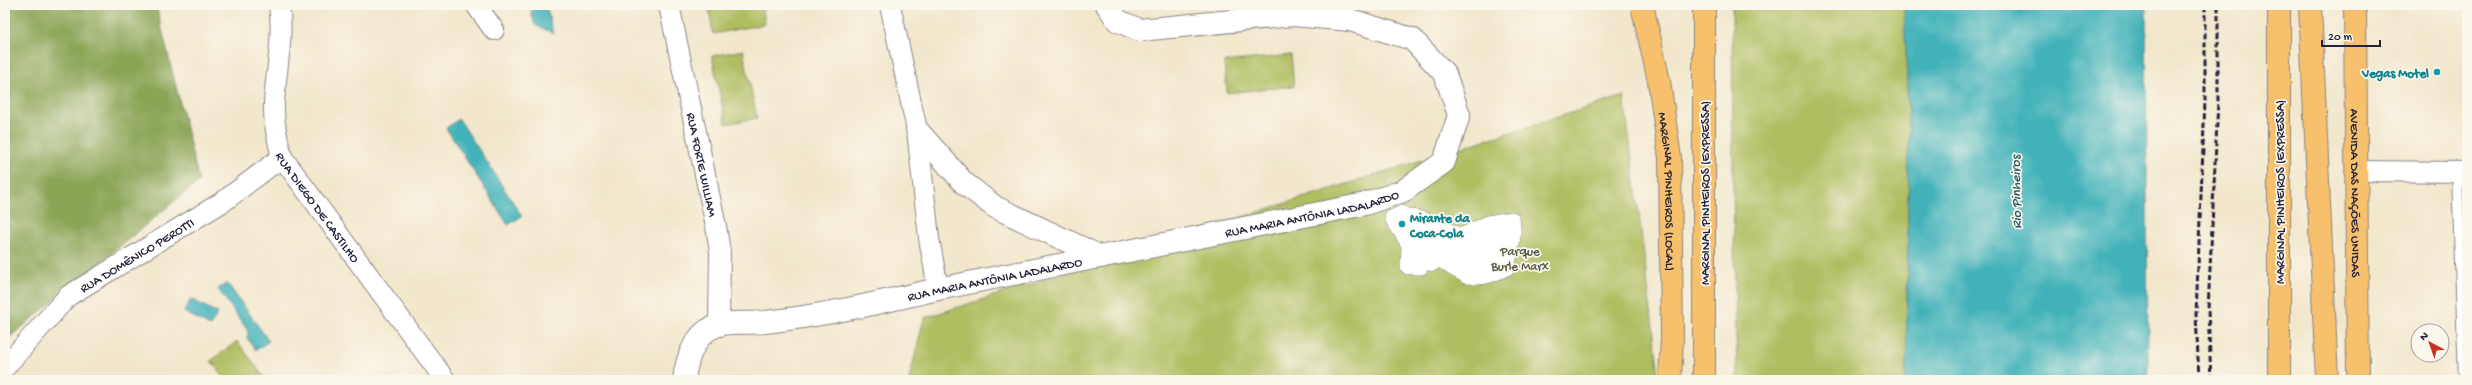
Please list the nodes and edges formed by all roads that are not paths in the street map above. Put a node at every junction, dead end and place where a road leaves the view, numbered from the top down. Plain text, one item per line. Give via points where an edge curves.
1 (279, 5) edge
2 (476, 5) edge
3 (670, 5) edge
4 (890, 5) edge
5 (1108, 5) edge
6 (1704, 5) edge
7 (2279, 5) edge
8 (2310, 5) edge
9 (2355, 5) edge
10 (1640, 6) edge
11 (494, 30) dead end
12 (917, 130) junction
13 (282, 157) junction
14 (2358, 171) junction
15 (2462, 172) edge
16 (1100, 257) junction
17 (1466, 258) dead end
18 (1408, 267) dead end
19 (938, 289) junction
20 (719, 326) junction
21 (5, 367) edge
22 (1704, 379) edge
23 (445, 380) edge
24 (684, 380) edge
25 (1670, 380) edge
26 (2279, 380) edge
27 (2327, 380) edge
28 (2358, 380) edge
29 (2464, 380) edge

1 - 13 street, RUA DIEGO DE CASTILHO via 282,20 274,104 276,134
2 - 11 street
3 - 20 street, RUA FORTE WILLIAM via 717,232 720,252
4 - 12 street
5 - 16 street, RUA MARIA ANTÔNIA LADALARDO via 1118,21 1140,30 1293,15 1350,20 1384,30 1412,39 1445,74 1459,115 1444,162 1403,191 1365,204
6 - 22 main road, MARGINAL PINHEIROS (EXPRESSA)
7 - 26 main road, MARGINAL PINHEIROS (EXPRESSA)
8 - 27 main road
9 - 14 main road, AVENIDA DAS NAÇÕES UNIDAS
10 - 25 main road, MARGINAL PINHEIROS (LOCAL) via 1659,81 1670,158
12 - 16 street via 964,183 995,207
12 - 19 street via 929,238
13 - 21 street, RUA DOMÊNICO PEROTTI via 224,201 68,296
13 - 23 street, RUA DIEGO DE CASTILHO
14 - 15 street
14 - 28 main road, AVENIDA DAS NAÇÕES UNIDAS
15 - 29 lane
16 - 19 street, RUA MARIA ANTÔNIA LADALARDO
17 - 18 street via 1463,262 1453,244 1464,241 1487,245 1495,239 1500,246 1494,257 1466,267 1446,254 1449,235 1471,240 1488,236 1502,226 1507,238 1499,266 1466,276 1488,277 1508,267 1515,233 1512,219 1488,223 1461,236 1443,228 1431,227 1440,238 1441,258 1432,264 1425,220 1408,216 1420,240 1421,267 1416,267 1419,247 1402,213 1392,218 1409,245
19 - 20 street, RUA MARIA ANTÔNIA LADALARDO via 875,304 764,323
20 - 24 street via 704,333 692,348

